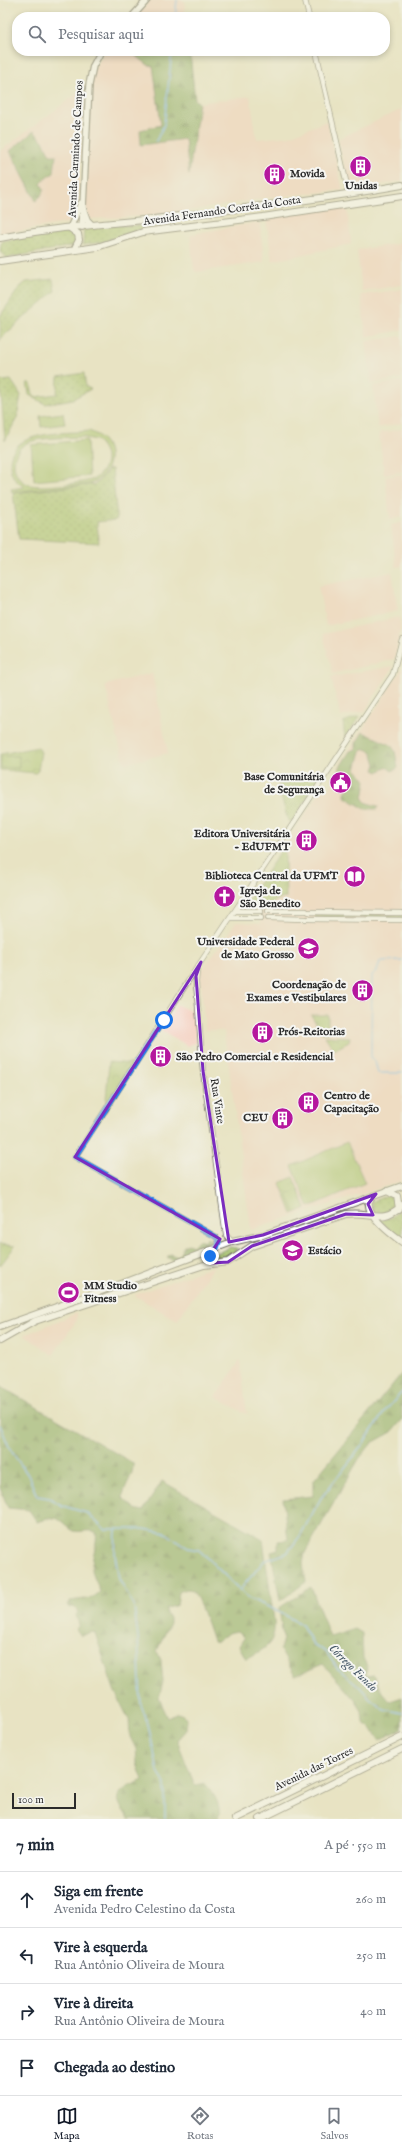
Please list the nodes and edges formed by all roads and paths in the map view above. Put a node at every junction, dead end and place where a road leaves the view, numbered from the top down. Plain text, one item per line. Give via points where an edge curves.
1 (147, 0) edge
2 (305, 0) edge
3 (136, 12) edge
4 (307, 12) edge
5 (98, 56) edge
6 (317, 56) edge
7 (402, 185) edge
8 (349, 194) junction
9 (402, 196) edge
10 (82, 199) junction
11 (83, 209) junction
12 (92, 225) junction
13 (82, 227) junction
14 (70, 228) junction
15 (9, 236) junction
16 (0, 238) edge
17 (79, 240) junction
18 (0, 243) edge
19 (74, 250) junction
20 (0, 256) edge
21 (3, 261) edge
22 (402, 639) edge
23 (236, 911) junction
24 (261, 911) dead end
25 (268, 911) dead end
26 (308, 912) junction
27 (402, 913) edge
28 (232, 918) junction
29 (261, 918) dead end
30 (268, 918) dead end
31 (307, 919) junction
32 (402, 920) edge
33 (202, 962) junction
34 (402, 1186) edge
35 (387, 1191) junction
36 (376, 1194) junction
37 (401, 1209) edge
38 (373, 1215) junction
39 (232, 1242) junction
40 (402, 1242) edge
41 (217, 1248) junction
42 (240, 1252) junction
43 (212, 1263) junction
44 (0, 1327) edge
45 (0, 1341) edge
46 (402, 1737) edge
47 (402, 1749) edge
48 (330, 1773) junction
49 (322, 1788) junction
50 (235, 1819) edge
51 (260, 1819) edge

1 - 3 main road
2 - 4 street
5 - 10 main road, Avenida Carmindo de Campos via 89,81
6 - 8 street
7 - 8 main road, Avenida Fernando Corrêa da Costa
8 - 12 main road, Avenida Fernando Corrêa da Costa
9 - 19 main road, Avenida Fernando Corrêa da Costa via 143,232 97,247
10 - 11 main road, Avenida Carmindo de Campos
10 - 14 main road
11 - 12 main road
11 - 13 main road, Avenida Carmindo de Campos
12 - 13 main road, Avenida Fernando Corrêa da Costa
13 - 14 main road, Avenida Fernando Corrêa da Costa
13 - 17 main road
14 - 15 main road, Avenida Fernando Corrêa da Costa
14 - 17 main road via 78,234
15 - 16 main road, Avenida Fernando Corrêa da Costa
15 - 18 main road
17 - 19 main road
19 - 21 main road, Avenida Fernando Corrêa da Costa
20 - 21 main road
22 - 23 street via 393,674
23 - 24 street
23 - 28 street
25 - 26 street
26 - 27 street
26 - 31 street via 311,916
28 - 29 street
28 - 33 street
30 - 31 street
31 - 32 street
33 - 39 street, Rua Vinte via 196,976 203,1071 226,1235
33 - 41 street via 75,1157 216,1237 219,1242
34 - 35 main road
35 - 36 main road
35 - 37 main road via 397,1196
36 - 38 main road via 368,1204
36 - 39 main road via 263,1235
37 - 38 main road via 385,1217
38 - 40 main road via 390,1234
38 - 42 main road via 357,1212 346,1214
39 - 41 main road
39 - 42 main road via 239,1245
41 - 43 main road via 211,1253
41 - 44 main road
42 - 43 main road via 228,1262
43 - 45 main road via 35,1321
46 - 48 main road, Avenida das Torres
47 - 49 main road, Avenida das Torres
48 - 49 main road via 336,1774 337,1778
48 - 50 main road, Avenida das Torres
49 - 51 main road, Avenida das Torres

